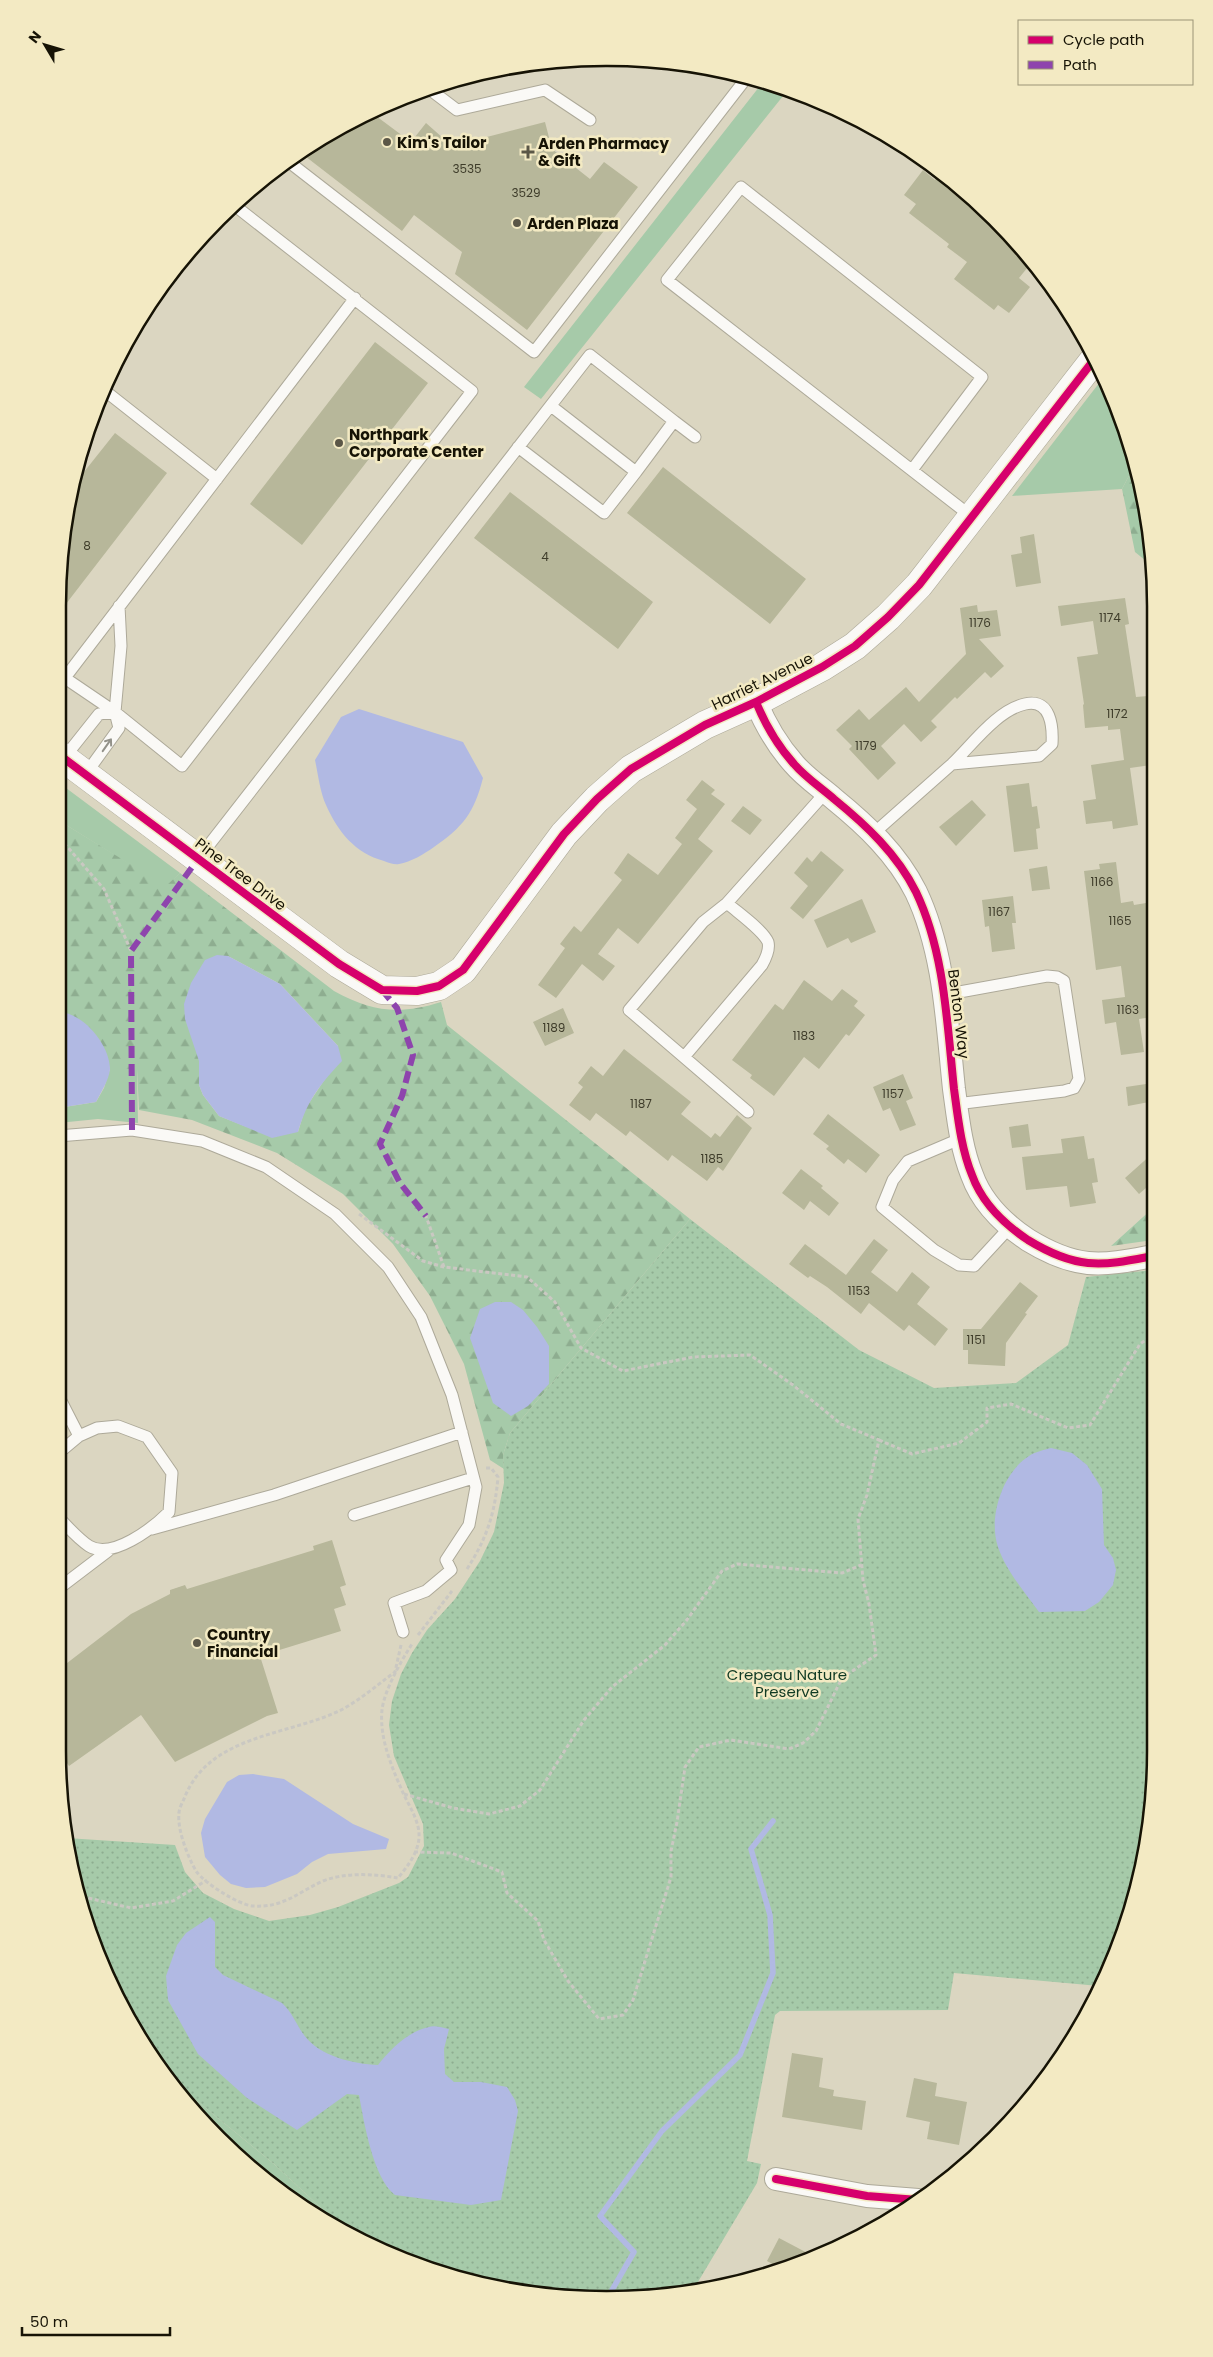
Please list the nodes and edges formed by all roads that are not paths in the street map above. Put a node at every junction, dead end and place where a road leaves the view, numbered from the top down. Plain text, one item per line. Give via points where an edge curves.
1 (742, 84) edge
2 (436, 94) edge
3 (590, 120) dead end
4 (294, 166) edge
5 (240, 209) edge
6 (355, 298) junction
7 (1090, 365) edge
8 (110, 394) edge
9 (551, 406) junction
10 (674, 421) junction
11 (695, 437) dead end
12 (518, 447) junction
13 (912, 470) junction
14 (636, 472) junction
15 (217, 479) junction
16 (972, 517) junction
17 (119, 606) junction
18 (66, 670) edge
19 (66, 679) edge
20 (756, 702) junction
21 (115, 712) junction
22 (66, 750) edge
23 (66, 760) edge
24 (952, 764) junction
25 (86, 775) junction
26 (826, 792) junction
27 (874, 832) junction
28 (198, 859) junction
29 (728, 902) junction
30 (417, 991) joint
31 (943, 995) junction
32 (684, 1057) junction
33 (956, 1104) junction
34 (748, 1112) dead end
35 (66, 1135) edge
36 (962, 1138) junction
37 (1010, 1227) junction
38 (1147, 1257) edge
39 (66, 1411) edge
40 (462, 1432) junction
41 (79, 1436) junction
42 (66, 1448) edge
43 (472, 1473) junction
44 (354, 1516) dead end
45 (66, 1525) edge
46 (152, 1529) junction
47 (108, 1551) junction
48 (66, 1583) edge
49 (403, 1632) road end
50 (776, 2179) dead end
51 (908, 2199) edge

1 - 4 lane via 534,352
2 - 3 lane via 457,110 545,90
5 - 6 lane
6 - 15 lane
6 - 21 lane via 472,391 182,766
7 - 16 street, Harriet Avenue
8 - 15 lane
9 - 10 lane via 590,355
9 - 12 lane
9 - 14 lane
10 - 11 lane
10 - 14 lane
12 - 14 lane via 604,513
12 - 28 lane
13 - 13 lane via 668,280 741,187 982,377
13 - 16 lane
15 - 17 lane
16 - 20 street, Harriet Avenue via 919,585 888,618 855,646
17 - 18 lane
17 - 21 lane via 120,646
19 - 21 lane
20 - 26 street, Benton Way via 776,740 794,764
20 - 30 street, Harriet Avenue via 705,725 631,769 564,834 463,970 438,986
21 - 22 lane via 99,714
25 -> 21 lane via 119,728
23 - 25 street, Pine Tree Drive
24 - 24 lane via 999,717 1026,704 1039,705 1048,712 1053,724 1052,744 1039,756
24 - 27 lane
25 - 28 street, Pine Tree Drive
26 - 27 street, Benton Way
26 - 29 lane
27 - 31 street, Benton Way via 916,891 928,920
28 - 30 street, Pine Tree Drive via 339,964 382,990
29 - 32 lane via 764,936 768,951 762,965
29 - 32 lane via 703,922 629,1010
31 - 33 street, Benton Way
31 - 33 lane via 1047,976 1064,981 1079,1079 1074,1088 1064,1091
32 - 34 lane
33 - 36 street, Benton Way
35 - 40 lane via 132,1130 202,1142 266,1167 335,1214 388,1267 421,1317 452,1395
36 - 37 street, Benton Way via 972,1175 983,1197
36 - 37 lane via 908,1160 893,1180 882,1207 934,1250 959,1265 974,1266
37 - 38 street, Benton Way via 1040,1248 1088,1263
39 - 41 lane
40 - 43 lane
40 - 46 lane via 266,1497
41 - 42 lane
41 - 46 lane via 97,1428 118,1426 147,1437 172,1472 169,1512
43 - 44 lane
43 - 49 lane via 476,1487 469,1525 446,1560 451,1570 426,1591 394,1603
45 - 47 lane via 89,1547
46 - 47 lane
47 - 48 lane
50 - 51 street via 867,2196

